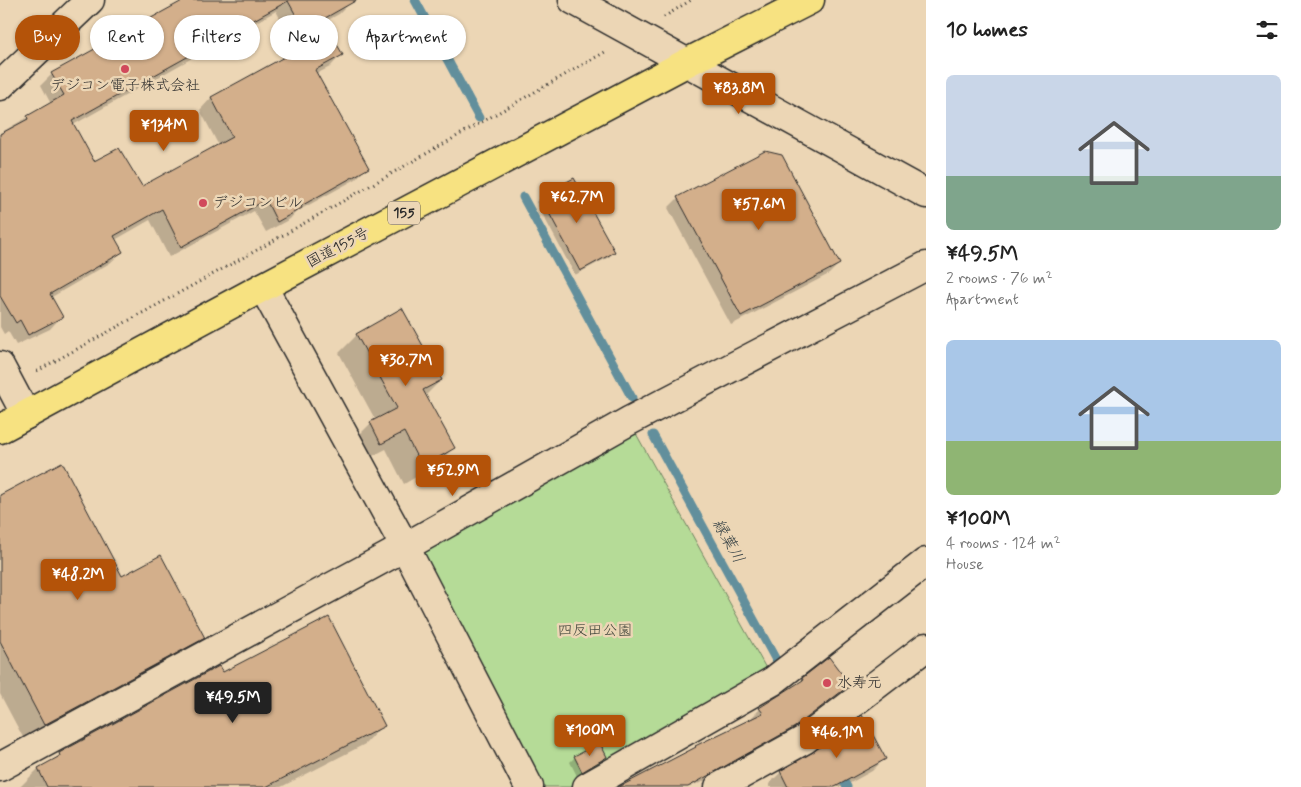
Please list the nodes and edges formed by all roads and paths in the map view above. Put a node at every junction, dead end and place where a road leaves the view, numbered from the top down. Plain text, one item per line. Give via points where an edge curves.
1 (90, 0) edge
2 (572, 0) edge
3 (691, 0) edge
4 (810, 0) edge
5 (635, 34) junction
6 (688, 62) junction
7 (0, 86) edge
8 (926, 194) edge
9 (926, 266) edge
10 (263, 287) junction
11 (5, 376) edge
12 (26, 415) junction
13 (0, 429) edge
14 (405, 547) junction
15 (926, 562) edge
16 (926, 647) edge
17 (0, 767) edge
18 (529, 787) edge
19 (587, 787) edge
20 (719, 787) edge

1 - 7 street
2 - 5 street
3 - 5 path
4 - 6 highway, 国道155号 / 155
5 - 6 street
5 - 11 path via 257,250
6 - 8 street
6 - 10 highway, 国道155号 / 155
9 - 14 street via 629,421
10 - 12 highway, 国道155号 / 155
10 - 14 street
11 - 12 street
12 - 13 highway, 国道155号 / 155
14 - 17 street
14 - 18 street
15 - 19 street via 772,681
16 - 20 street via 804,740

